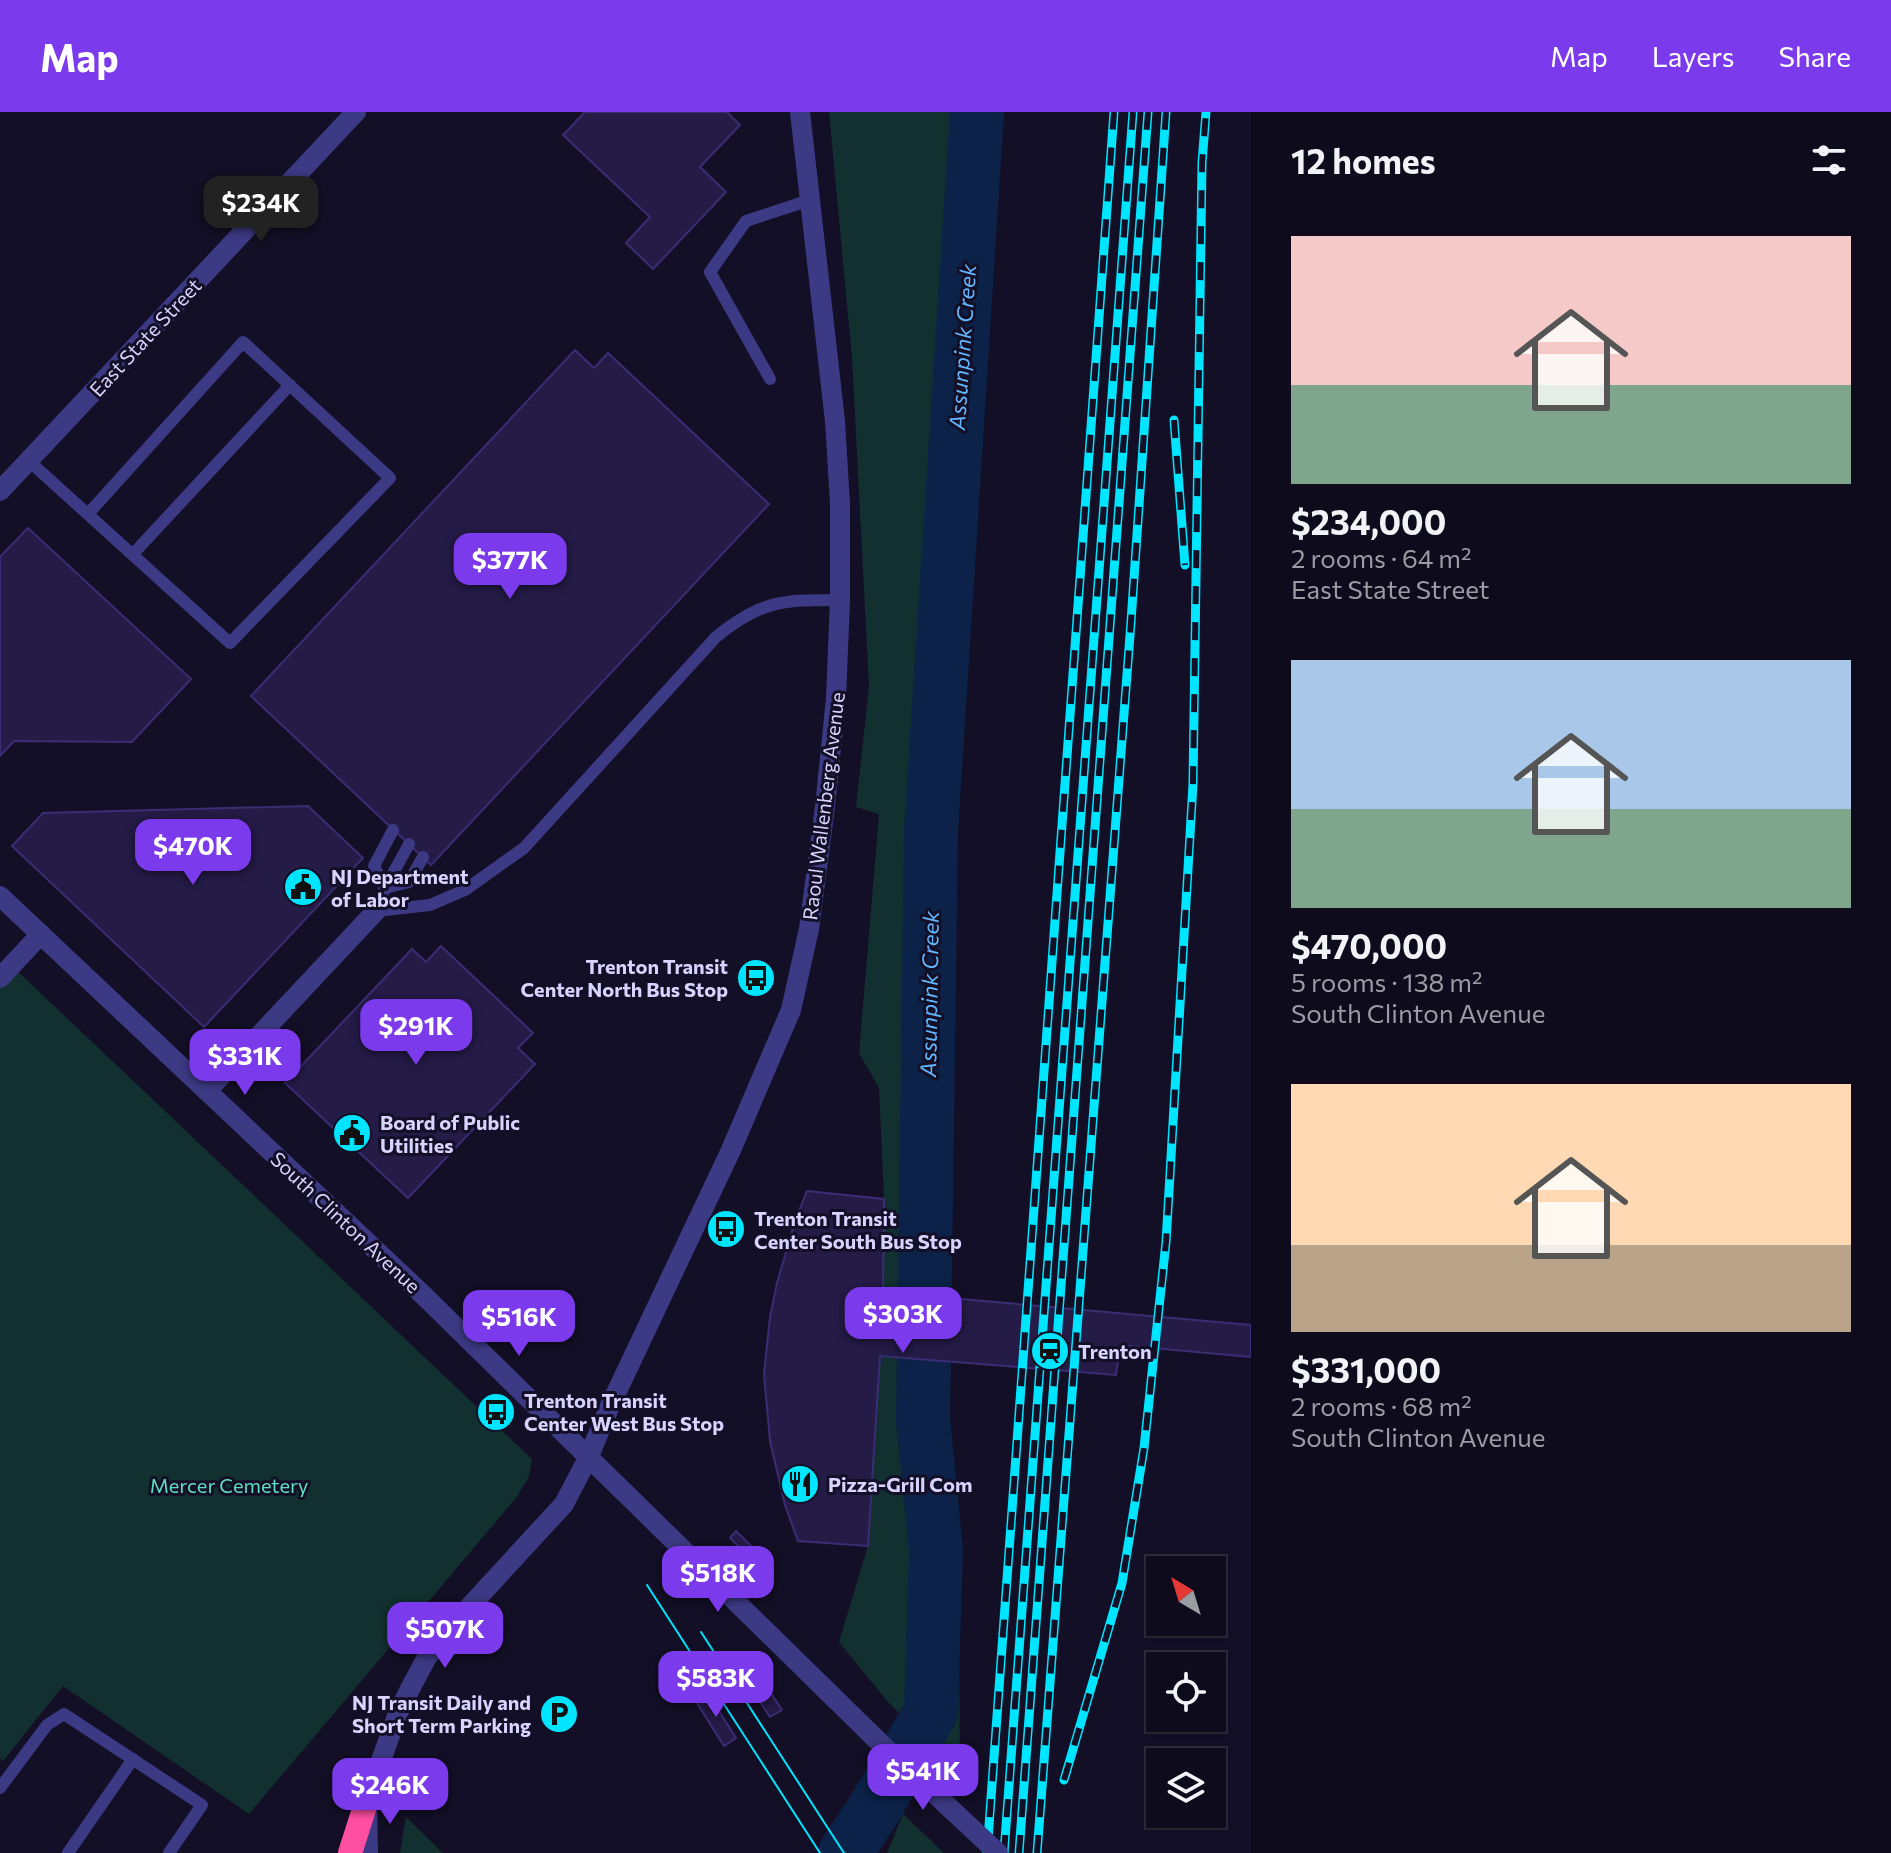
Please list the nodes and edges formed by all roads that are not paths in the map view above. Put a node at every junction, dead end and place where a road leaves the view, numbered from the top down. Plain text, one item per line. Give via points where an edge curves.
1 (356, 112) edge
2 (800, 112) edge
3 (810, 200) junction
4 (770, 379) dead end
5 (290, 385) junction
6 (29, 461) junction
7 (4, 478) edge
8 (88, 514) junction
9 (133, 554) junction
10 (840, 600) junction
11 (393, 830) dead end
12 (409, 844) dead end
13 (423, 857) dead end
14 (385, 888) junction
15 (0, 896) edge
16 (376, 911) junction
17 (41, 934) junction
18 (0, 978) edge
19 (207, 1091) junction
20 (589, 1456) junction
21 (133, 1759) junction
22 (0, 1788) edge
23 (367, 1800) junction
24 (68, 1853) edge
25 (169, 1853) edge
26 (350, 1853) edge
27 (368, 1853) edge
28 (998, 1853) edge

1 - 6 street, East State Street
2 - 3 street, Raoul Wallenberg Avenue
3 - 4 lane via 746,221 710,272
3 - 10 street, Raoul Wallenberg Avenue via 835,421
5 - 8 lane via 243,342
5 - 9 lane
5 - 9 lane via 390,478 230,643
6 - 7 street, East State Street
6 - 8 lane
8 - 9 lane
10 - 16 lane via 791,599 736,621 524,848 465,890 430,905
10 - 20 street, Raoul Wallenberg Avenue via 825,807 809,929 791,1010
11 - 14 lane via 374,866
12 - 14 lane
13 - 14 lane via 409,882
14 - 16 lane
15 - 17 street, South Clinton Avenue
16 - 19 street
17 - 18 street
17 - 19 street, South Clinton Avenue
19 - 20 street, South Clinton Avenue
20 - 23 street, Raoul Wallenberg Avenue via 564,1504 426,1659 398,1713
20 - 28 street, South Clinton Avenue, bridge
21 - 22 lane via 64,1714 47,1725
21 - 24 lane
21 - 25 lane via 202,1805
23 - 26 highway
23 - 27 street

